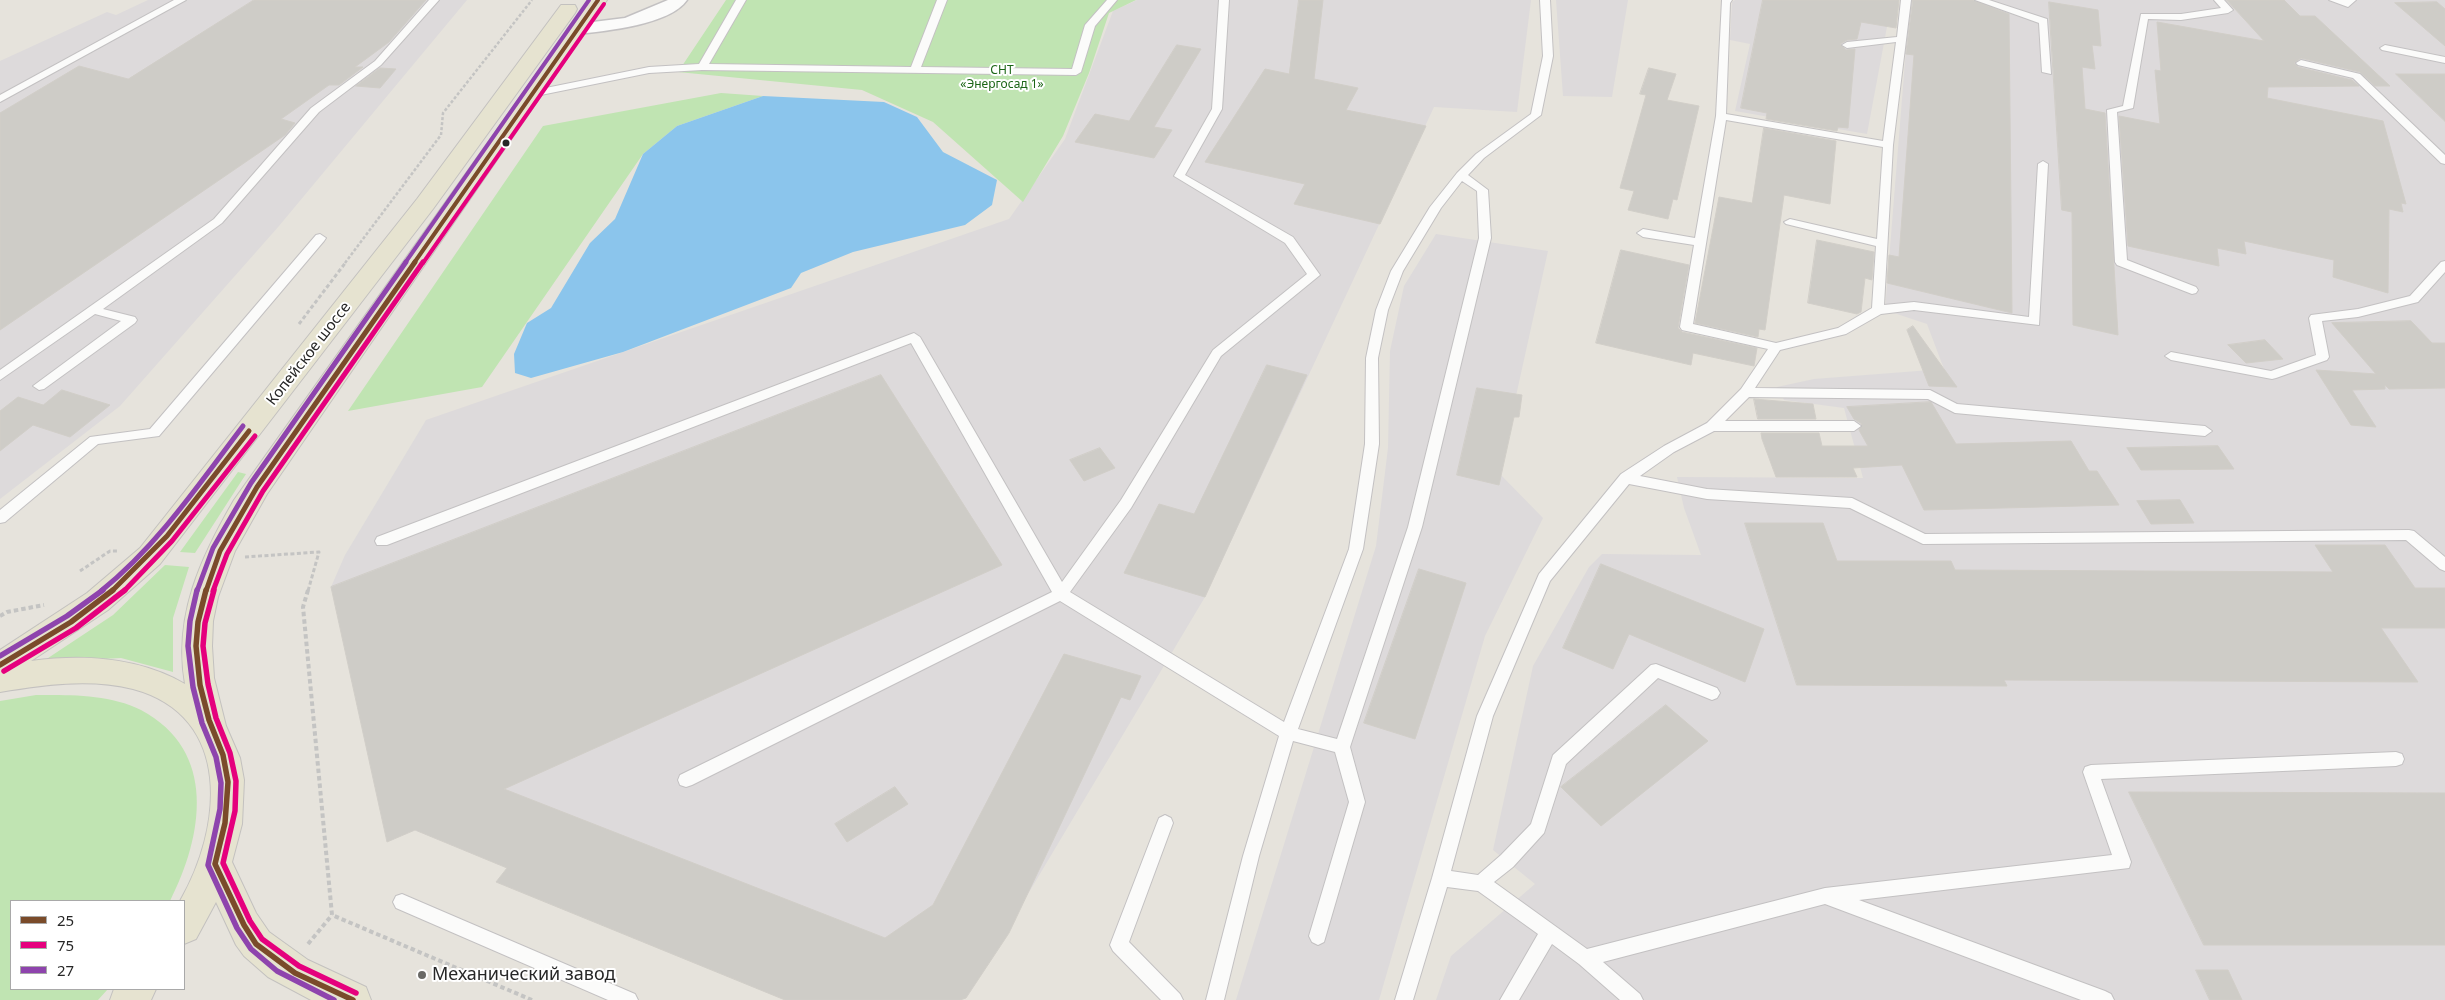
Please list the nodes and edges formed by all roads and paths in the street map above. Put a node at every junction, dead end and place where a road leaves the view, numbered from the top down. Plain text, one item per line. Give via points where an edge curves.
1 (181, 0) edge
2 (434, 0) edge
3 (532, 0) edge
4 (575, 0) edge
5 (598, 0) edge
6 (678, 0) edge
7 (741, 0) edge
8 (942, 0) edge
9 (1112, 0) edge
10 (1224, 0) edge
11 (1545, 0) edge
12 (1727, 0) edge
13 (1906, 0) edge
14 (1980, 0) edge
15 (2219, 0) edge
16 (2334, 0) edge
17 (2351, 0) edge
18 (577, 29) junction
19 (1901, 39) junction
20 (1847, 45) dead end
21 (2386, 48) dead end
22 (2445, 60) edge
23 (2301, 63) dead end
24 (702, 67) junction
25 (915, 69) junction
26 (2047, 72) dead end
27 (531, 94) junction
28 (0, 99) edge
29 (1721, 116) junction
30 (1888, 145) junction
31 (2445, 161) edge
32 (2043, 164) dead end
33 (1460, 175) junction
34 (1790, 222) dead end
35 (1643, 233) dead end
36 (320, 238) dead end
37 (1700, 242) junction
38 (1882, 244) junction
39 (2445, 265) edge
40 (2192, 290) dead end
41 (93, 310) junction
42 (1878, 310) junction
43 (298, 325) dead end
44 (1776, 347) junction
45 (2171, 356) dead end
46 (0, 376) edge
47 (39, 386) dead end
48 (1746, 392) junction
49 (1712, 426) junction
50 (1854, 426) dead end
51 (2205, 431) dead end
52 (1626, 478) junction
53 (0, 518) edge
54 (382, 542) dead end
55 (119, 552) dead end
56 (244, 557) dead end
57 (2445, 565) edge
58 (80, 571) dead end
59 (1061, 594) junction
60 (0, 665) edge
61 (0, 679) edge
62 (1712, 693) dead end
63 (211, 728) junction
64 (1288, 734) junction
65 (1342, 747) junction
66 (2396, 759) dead end
67 (686, 780) dead end
68 (1165, 823) dead end
69 (215, 864) junction
70 (1441, 878) junction
71 (1481, 883) junction
72 (1825, 896) junction
73 (402, 902) dead end
74 (332, 915) junction
75 (185, 925) edge
76 (1549, 932) junction
77 (1318, 936) dead end
78 (304, 949) dead end
79 (1585, 958) junction
80 (137, 990) edge
81 (128, 1000) edge
82 (354, 1000) edge
83 (532, 1000) edge
84 (629, 1000) edge
85 (1174, 1000) edge
86 (1215, 1000) edge
87 (1404, 1000) edge
88 (1509, 1000) edge
89 (1634, 1000) edge
90 (2106, 1000) edge

1 - 28 lane
2 - 41 lane via 378,63 315,110 218,221
3 - 43 path via 443,113 441,135
4 - 60 main road, Копейское шоссе via 419,212 150,556 114,589
5 - 18 main road, Копейское шоссе
6 - 18 street via 629,22
7 - 24 lane
8 - 25 lane
9 - 25 lane via 1090,25 1076,72
10 - 59 lane via 1216,109 1179,176 1289,240 1314,275 1217,353 1126,504
11 - 33 lane via 1548,56 1536,115 1480,156
12 - 29 lane
13 - 19 lane
14 - 26 lane via 2044,21
15 - 40 lane via 2228,10 2181,17 2144,16 2128,108 2112,110 2121,262
16 - 17 lane via 2348,4
18 - 27 main road, Копейское шоссе
19 - 20 lane
19 - 30 lane
21 - 22 lane
23 - 31 lane via 2356,76
24 - 25 lane
24 - 27 lane via 649,70
27 - 63 main road, Копейское шоссе via 236,519 216,559 202,600 198,670
29 - 30 lane
29 - 37 lane
30 - 38 lane
32 - 42 lane via 2035,322 1914,306
33 - 64 lane via 1436,207 1397,271 1382,310 1372,358 1372,444 1356,549
33 - 65 lane via 1482,190 1485,238 1415,527
34 - 38 lane
35 - 37 lane
36 - 53 lane via 154,433 95,440
37 - 44 lane via 1686,327
38 - 42 lane
39 - 45 lane via 2414,299 2358,313 2315,318 2323,358 2272,375
41 - 46 lane
41 - 47 lane via 131,320
42 - 44 lane via 1842,331
44 - 48 lane
48 - 49 lane
48 - 51 lane via 1930,395 1955,408
49 - 50 lane
49 - 52 lane via 1669,449
52 - 57 lane via 1707,494 1852,503 1923,539 2409,535
52 - 70 lane via 1544,578 1485,716
54 - 59 lane via 914,338
55 - 58 path via 110,551
56 - 74 path via 319,552 303,607
59 - 64 lane
59 - 67 lane
61 - 63 main road via 78,670 121,674 171,691
62 - 71 lane via 1656,670 1559,760 1538,828 1508,861
63 - 69 main road, Копейское шоссе via 223,755 229,787 226,824
64 - 65 lane
64 - 86 lane via 1251,856
65 - 77 lane via 1357,802
66 - 72 lane via 2091,772 2123,862
68 - 85 lane via 1119,945
69 - 75 main road, Копейское шоссе
69 - 82 main road via 249,934 263,951 288,968
70 - 71 lane
70 - 87 lane
71 - 76 lane
72 - 79 lane
72 - 90 lane
73 - 84 lane
74 - 78 path
74 - 83 path
76 - 79 lane
76 - 88 lane
79 - 89 lane
80 - 81 main road

